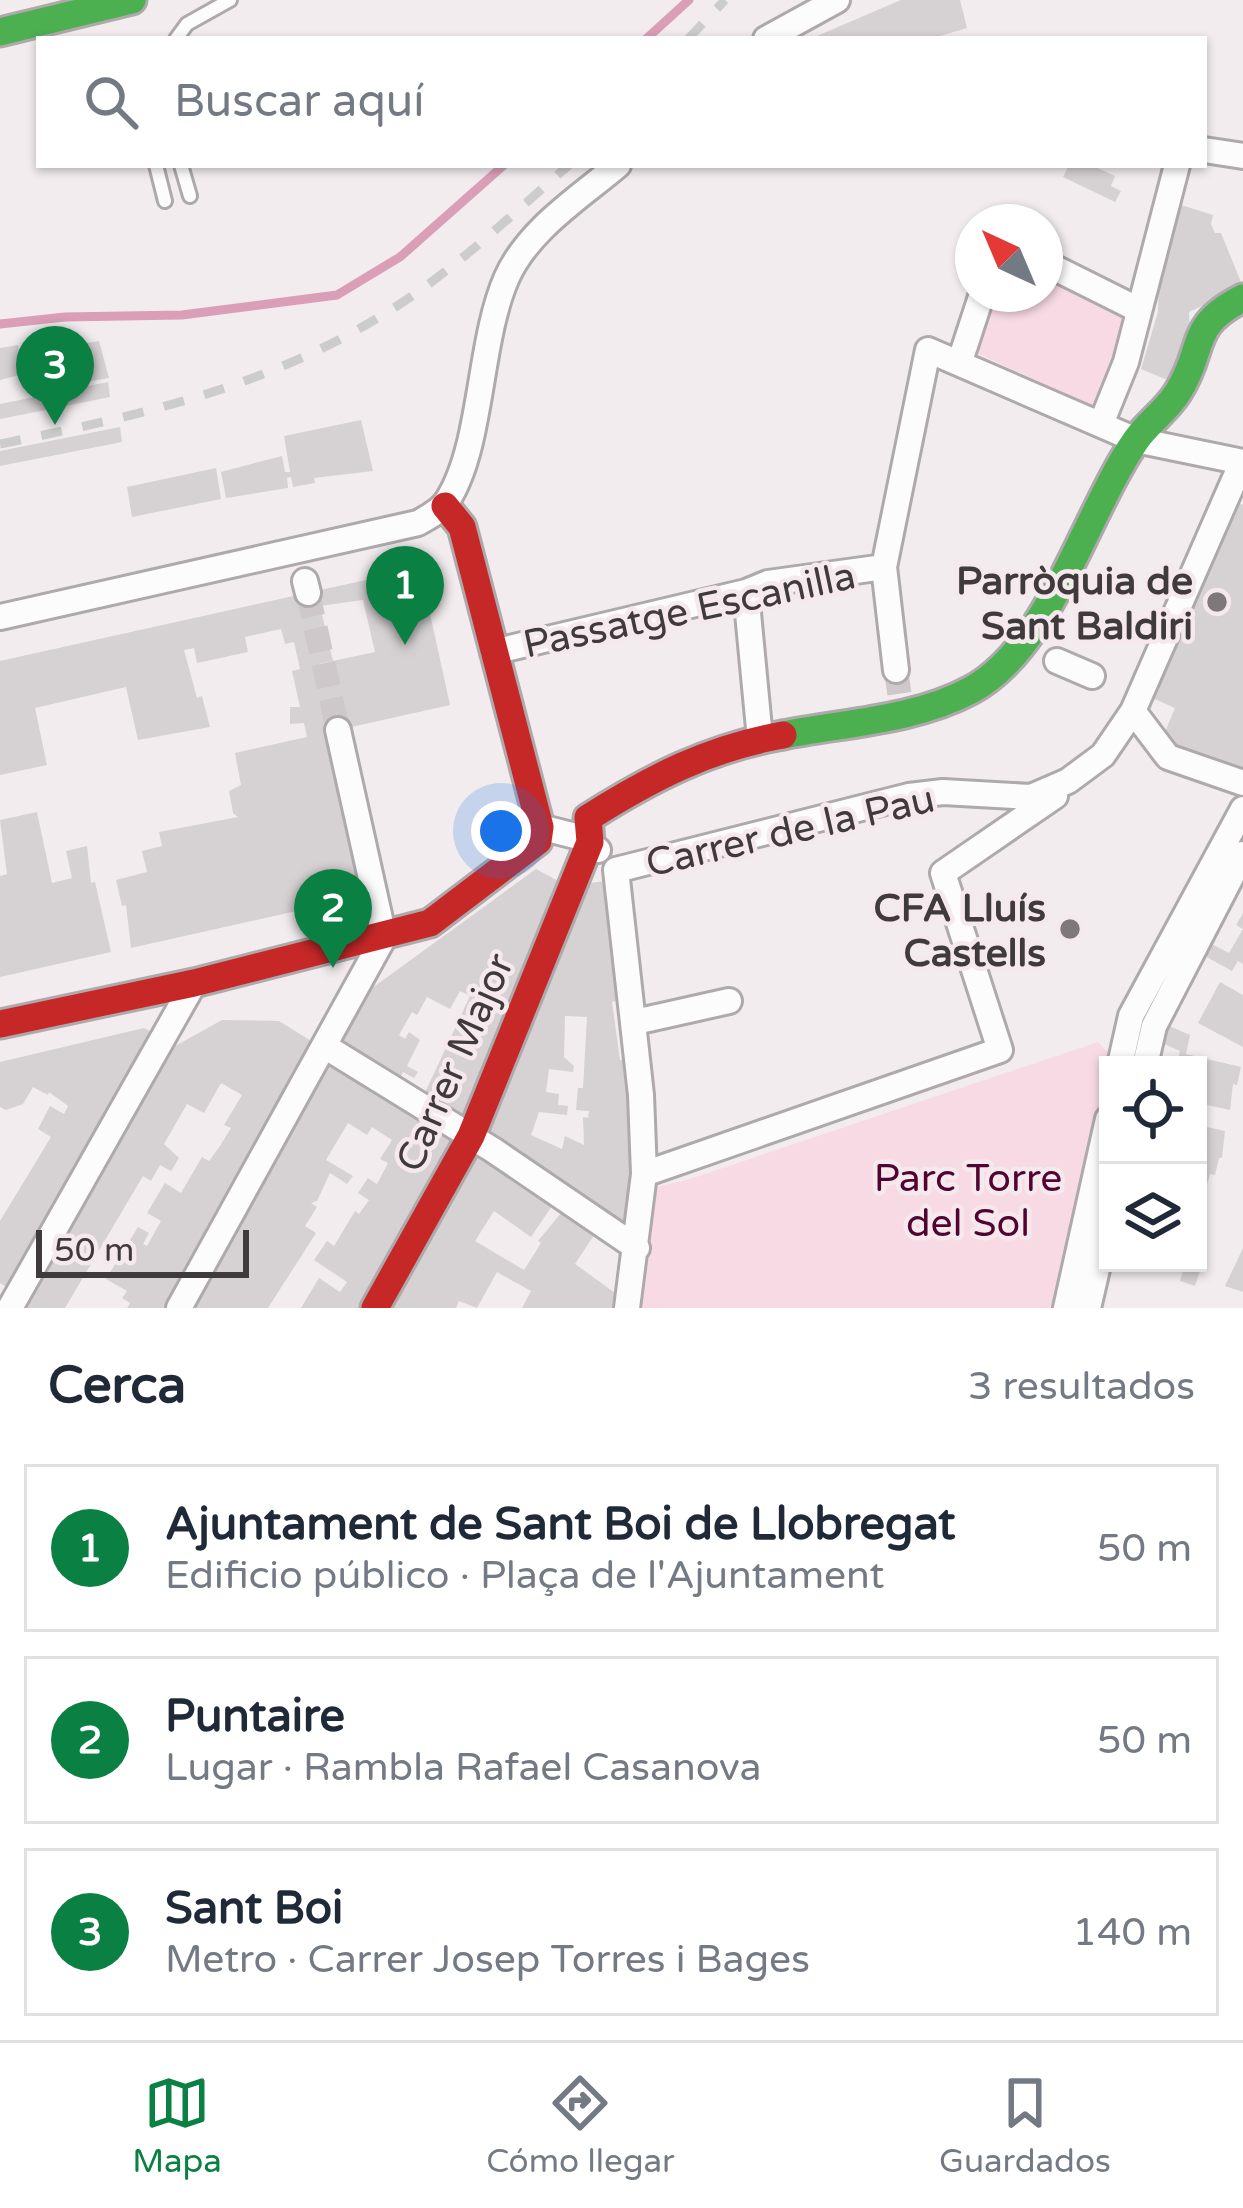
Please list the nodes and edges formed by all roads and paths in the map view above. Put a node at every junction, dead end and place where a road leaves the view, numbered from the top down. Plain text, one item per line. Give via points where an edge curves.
1 (132, 0) edge
2 (230, 0) edge
3 (837, 0) edge
4 (2, 32) edge
5 (178, 36) edge
6 (771, 36) edge
7 (36, 40) edge
8 (1207, 150) edge
9 (1243, 156) edge
10 (157, 168) edge
11 (182, 168) edge
12 (615, 168) edge
13 (1176, 168) edge
14 (190, 196) dead end
15 (165, 201) dead end
16 (1063, 272) edge
17 (1243, 298) edge
18 (1139, 310) junction
19 (976, 312) edge
20 (960, 361) junction
21 (1098, 422) junction
22 (1131, 449) junction
23 (1242, 462) edge
24 (445, 506) junction
25 (884, 567) junction
26 (746, 592) junction
27 (0, 616) edge
28 (494, 652) junction
29 (1057, 661) dead end
30 (896, 670) tunnel mouth
31 (1092, 676) dead end
32 (1129, 704) junction
33 (338, 730) tunnel mouth
34 (760, 739) junction
35 (1068, 781) junction
36 (1243, 783) edge
37 (1243, 809) edge
38 (540, 827) junction
39 (590, 842) junction
40 (1243, 854) edge
41 (616, 870) junction
42 (384, 937) junction
43 (194, 983) junction
44 (729, 1000) dead end
45 (634, 1022) junction
46 (0, 1024) edge
47 (326, 1047) junction
48 (1122, 1056) edge
49 (1146, 1056) edge
50 (471, 1136) junction
51 (1099, 1160) edge
52 (644, 1174) junction
53 (637, 1248) junction
54 (1099, 1261) edge
55 (10, 1308) edge
56 (179, 1308) edge
57 (375, 1308) edge
58 (627, 1308) edge
59 (1066, 1308) edge
60 (1088, 1308) edge

1 - 4 street
2 - 5 lane
3 - 6 street
4 - 7 lane
8 - 9 street
10 - 15 lane
11 - 14 lane
12 - 24 street via 531,241 508,276 460,477
13 - 18 street
16 - 18 street
17 - 22 street via 1204,327 1181,387
18 - 21 street
19 - 20 street
20 - 21 street
20 - 25 street via 928,350
21 - 22 street
22 - 23 street
22 - 34 street via 1024,645 972,690 910,711
23 - 32 street, Carrer de la Pau
24 - 27 street via 418,524
24 - 28 street via 462,527
25 - 26 street, Passatge Escanilla
25 - 30 street
26 - 28 street, Passatge Escanilla
26 - 34 street
28 - 38 street
29 - 31 street
32 - 35 street, Carrer de la Pau via 1103,755
32 - 36 street via 1168,757
33 - 42 street
34 - 39 street, Carrer Major via 652,777 588,818
35 - 41 street, Carrer de la Pau via 1031,797 909,796
35 - 52 street via 943,873 1000,1050
37 - 48 street via 1131,1016
38 - 39 street
38 - 42 street via 538,841 430,922
39 - 41 street
39 - 50 street, Carrer Major
40 - 49 street via 1154,1026
41 - 45 street
42 - 43 street
42 - 47 street
43 - 46 street
43 - 55 street
44 - 45 street
45 - 52 street
47 - 50 street
47 - 56 street
50 - 53 street
50 - 57 street, Carrer Major
51 - 59 street
52 - 53 street
53 - 58 street
54 - 60 street

